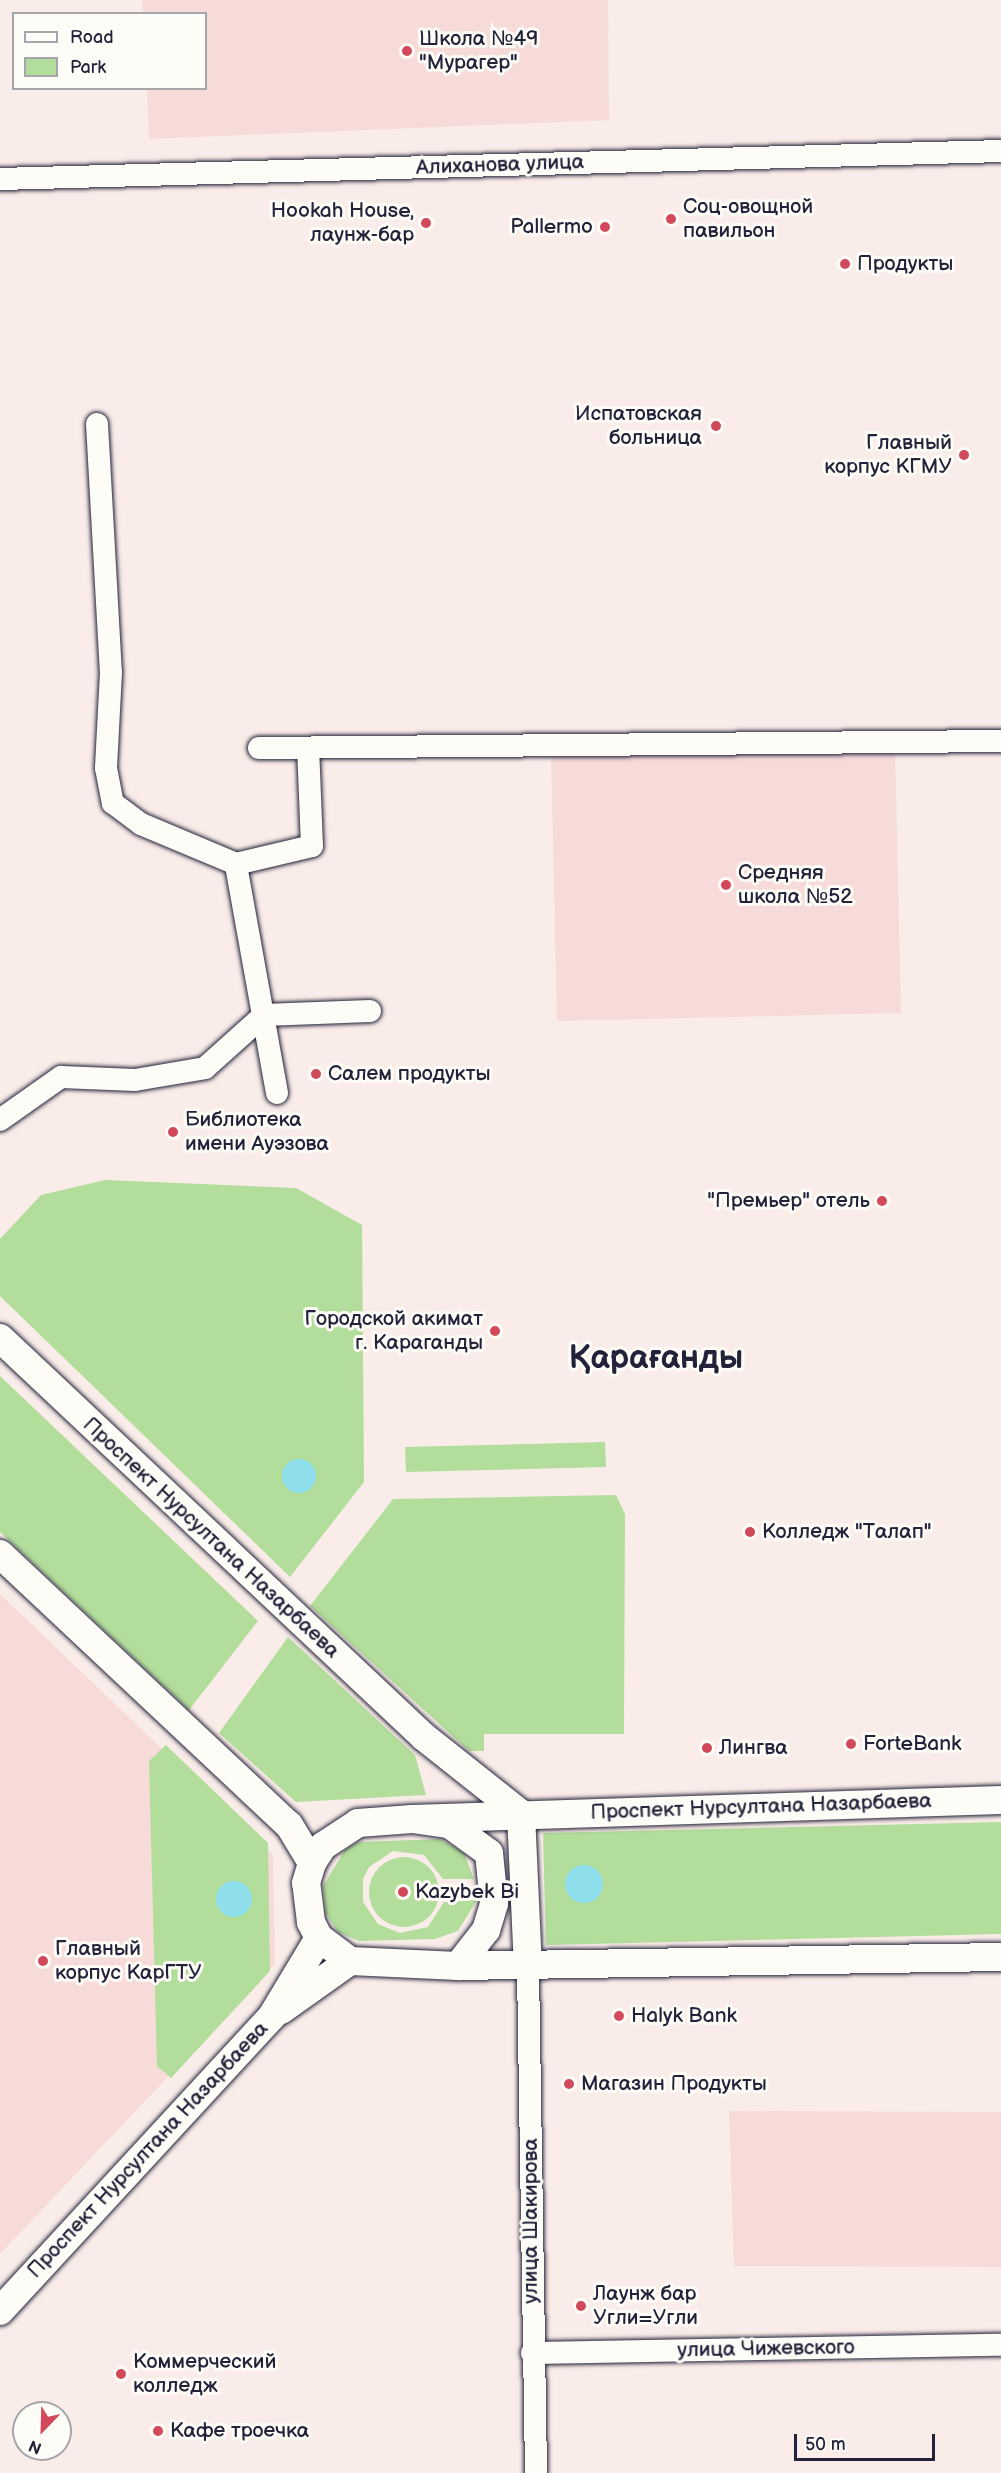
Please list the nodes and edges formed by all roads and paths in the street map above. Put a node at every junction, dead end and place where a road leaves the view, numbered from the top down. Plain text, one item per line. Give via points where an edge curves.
1 (1001, 151) edge
2 (0, 179) edge
3 (97, 424) dead end
4 (1001, 741) edge
5 (259, 748) dead end
6 (308, 748) junction
7 (236, 864) junction
8 (370, 1011) dead end
9 (264, 1015) junction
10 (277, 1093) dead end
11 (0, 1118) edge
12 (0, 1338) edge
13 (0, 1554) edge
14 (424, 1737) junction
15 (1001, 1800) edge
16 (521, 1814) junction
17 (478, 1815) junction
18 (412, 1819) junction
19 (489, 1853) junction
20 (312, 1863) junction
21 (319, 1938) junction
22 (1001, 1957) edge
23 (350, 1961) junction
24 (458, 1966) junction
25 (528, 1968) junction
26 (272, 2016) junction
27 (0, 2311) edge
28 (1001, 2345) edge
29 (532, 2353) junction
30 (536, 2473) edge

1 - 2 street, Алиханова улица
3 - 7 street via 111,672 106,768 113,803 141,824
4 - 6 street
5 - 6 street
6 - 7 street via 312,846
7 - 9 street
8 - 9 street
9 - 10 street
9 - 11 street via 205,1068 135,1080 61,1077
12 - 14 main road, Проспект Нурсултана Назарбаева
13 - 20 main road via 289,1825
14 - 16 main road, Проспект Нурсултана Назарбаева
14 - 17 main road, Проспект Нурсултана Назарбаева
15 - 16 main road, Проспект Нурсултана Назарбаева
16 - 17 main road
16 - 25 main road
17 - 18 main road
17 - 19 main road, Проспект Нурсултана Назарбаева
18 - 19 main road via 449,1824
18 - 20 main road via 358,1823 323,1846
19 - 24 main road via 495,1904 486,1930
20 - 21 main road via 306,1903
21 - 23 main road
21 - 26 main road, Проспект Нурсултана Назарбаева
22 - 25 main road
23 - 24 main road
23 - 26 main road, Проспект Нурсултана Назарбаева
24 - 25 main road
25 - 29 street, улица Шакирова
26 - 27 main road, Проспект Нурсултана Назарбаева
28 - 29 street, улица Чижевского
29 - 30 street, улица Шакирова

